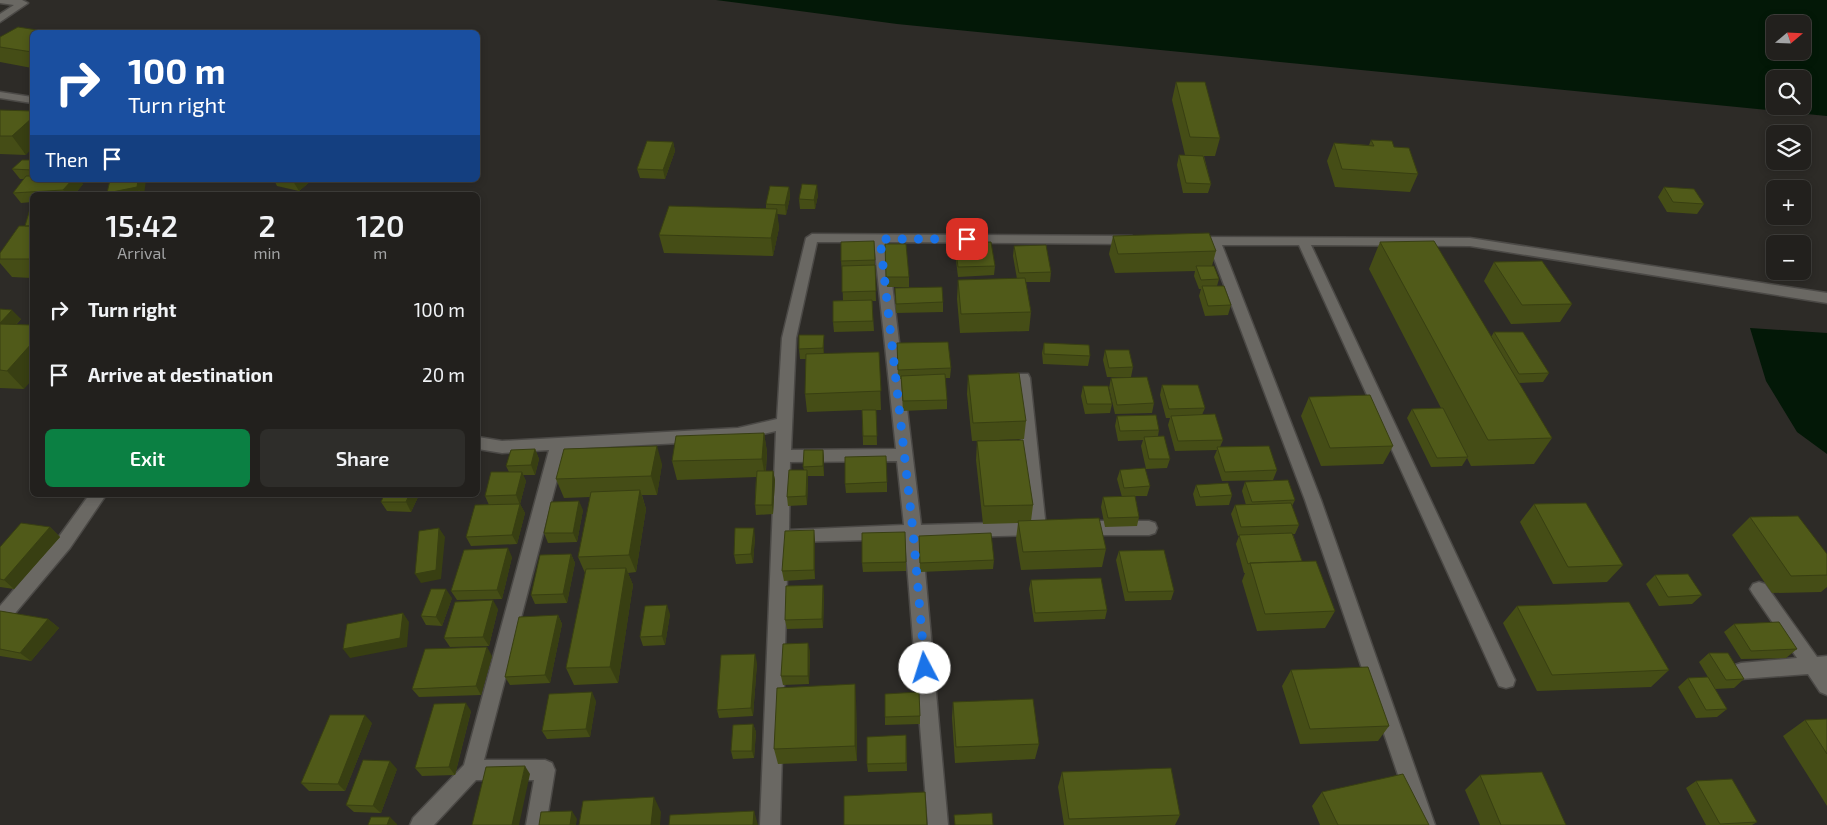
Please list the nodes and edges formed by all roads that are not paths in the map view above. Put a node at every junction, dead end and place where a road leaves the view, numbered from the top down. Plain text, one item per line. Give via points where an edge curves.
1 (0, 0) edge
2 (0, 19) edge
3 (0, 94) edge
4 (30, 100) edge
5 (880, 239) junction
6 (1147, 240) edge
7 (1176, 240) edge
8 (1214, 241) junction
9 (1303, 242) junction
10 (1827, 298) edge
11 (1023, 378) dead end
12 (784, 422) junction
13 (480, 443) edge
14 (559, 443) junction
15 (905, 455) junction
16 (783, 456) junction
17 (97, 497) edge
18 (1037, 528) junction
19 (1148, 528) dead end
20 (913, 531) junction
21 (780, 535) junction
22 (1759, 589) dead end
23 (0, 619) edge
24 (1820, 665) edge
25 (1741, 671) edge
26 (1506, 680) dead end
27 (1827, 686) edge
28 (472, 770) junction
29 (420, 825) edge
30 (536, 825) edge
31 (770, 825) edge
32 (938, 825) edge
33 (1426, 825) edge

1 - 2 street via 23,4
3 - 4 street
5 - 6 street
5 - 12 street via 812,238 789,338
5 - 15 street
7 - 8 street
8 - 9 street
8 - 33 street via 1312,500
9 - 10 street via 1470,242
9 - 26 street
11 - 18 street
12 - 14 street via 738,434
12 - 16 street
13 - 14 street via 502,447
14 - 28 street
15 - 16 street
15 - 20 street
16 - 21 street
17 - 23 street via 64,543
18 - 19 street
18 - 20 street
20 - 21 street
20 - 32 street
21 - 31 street
22 - 24 street
24 - 25 street
24 - 27 street
28 - 29 street
28 - 30 street via 545,770

